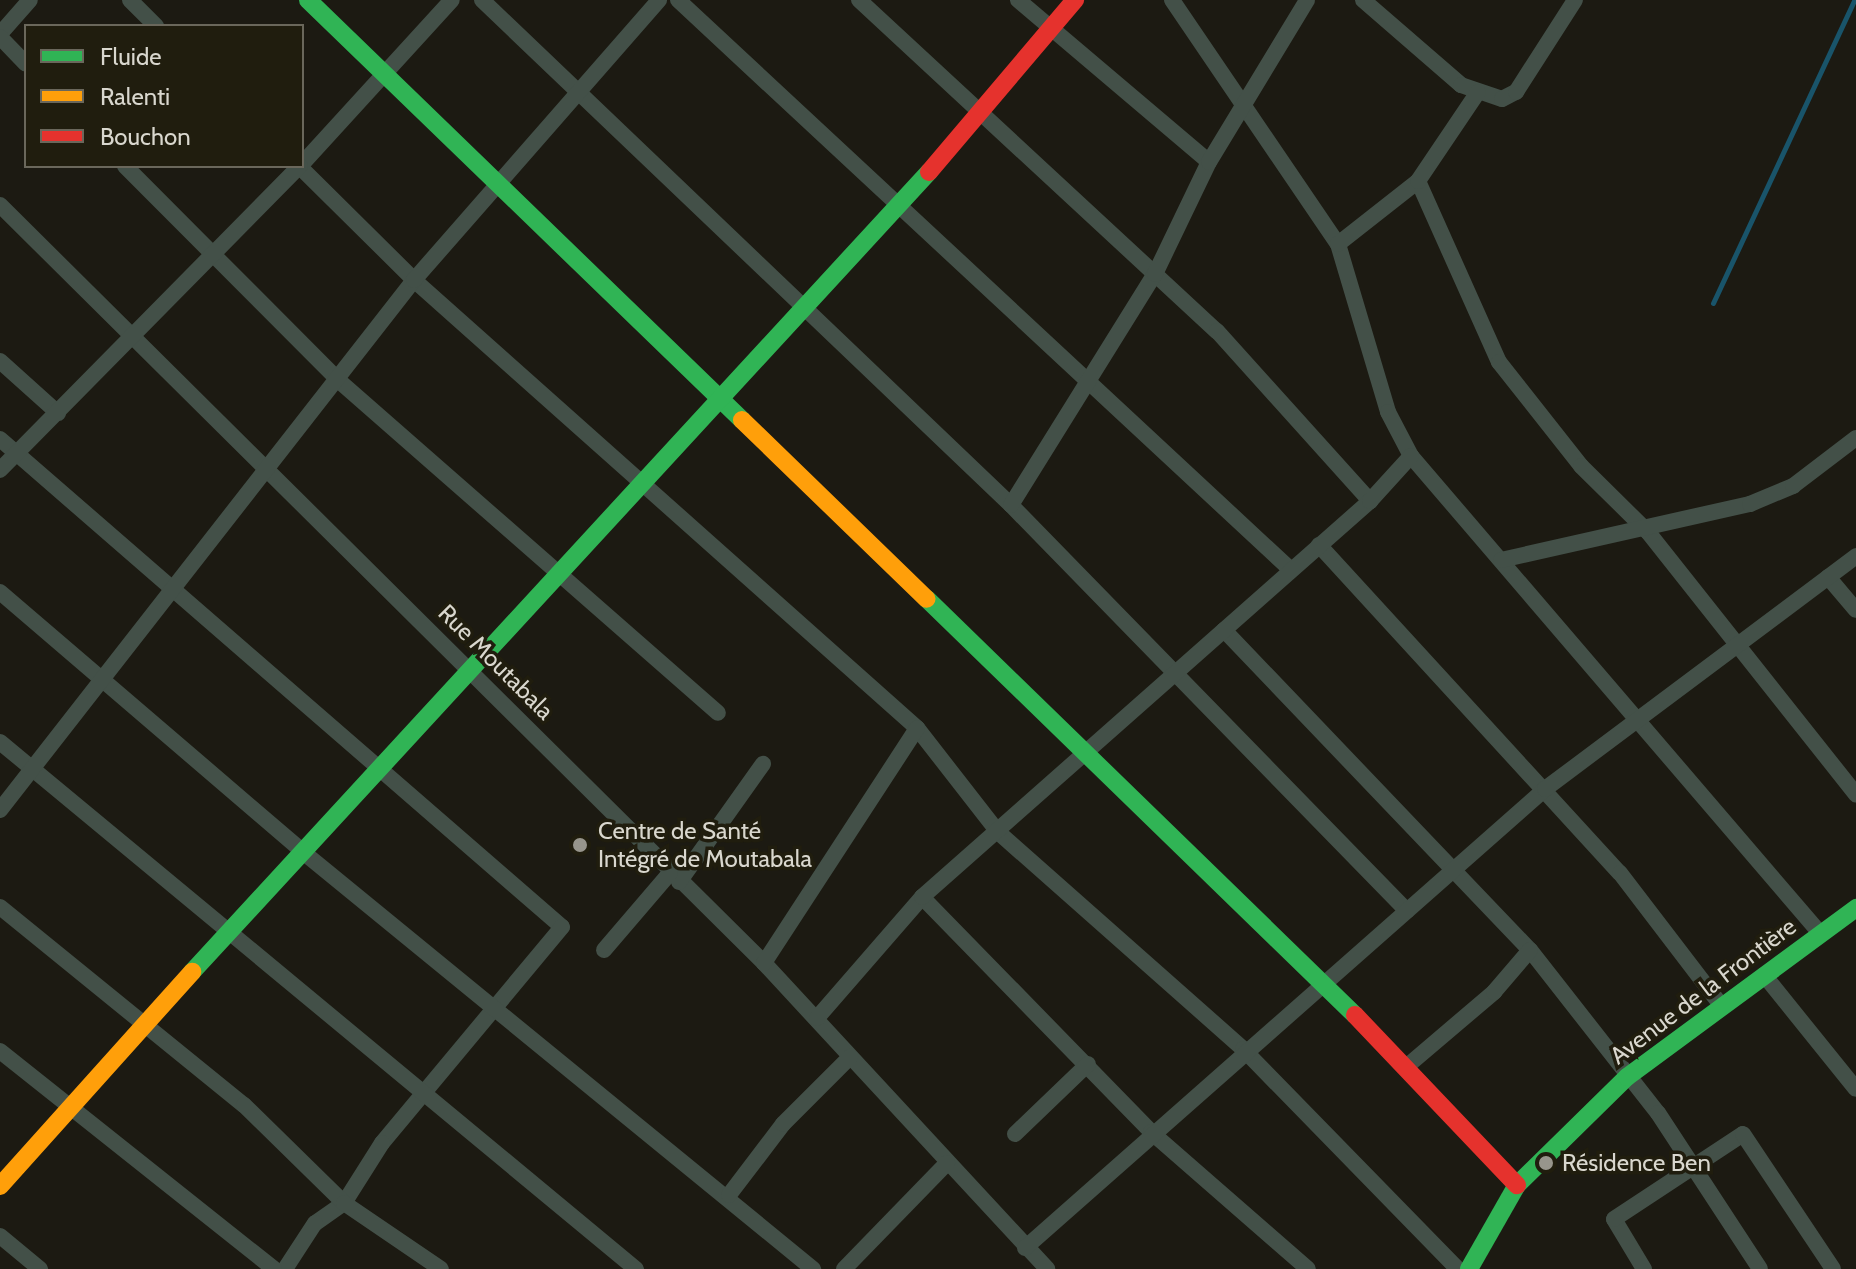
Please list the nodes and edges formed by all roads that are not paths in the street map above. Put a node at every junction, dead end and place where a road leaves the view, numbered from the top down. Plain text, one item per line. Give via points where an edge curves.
1 (30, 0) edge
2 (130, 0) edge
3 (308, 0) edge
4 (452, 0) edge
5 (482, 0) edge
6 (659, 0) edge
7 (678, 0) edge
8 (859, 0) edge
9 (1018, 0) edge
10 (1075, 0) edge
11 (1172, 0) edge
12 (1307, 0) edge
13 (1363, 0) edge
14 (1575, 0) edge
15 (154, 24) edge
16 (1051, 26) junction
17 (0, 35) edge
18 (24, 62) edge
19 (381, 70) junction
20 (574, 91) junction
21 (1478, 92) junction
22 (1245, 105) junction
23 (977, 112) junction
24 (304, 161) edge
25 (1209, 162) junction
26 (127, 168) edge
27 (298, 168) edge
28 (302, 168) edge
29 (496, 181) junction
30 (1418, 181) junction
31 (0, 205) edge
32 (898, 209) junction
33 (1338, 244) junction
34 (211, 255) junction
35 (1155, 274) junction
36 (414, 280) junction
37 (800, 310) junction
38 (133, 336) junction
39 (0, 361) edge
40 (338, 380) junction
41 (1087, 385) junction
42 (718, 396) junction
43 (58, 413) junction
44 (1856, 438) edge
45 (0, 439) edge
46 (17, 454) junction
47 (1411, 456) junction
48 (0, 470) edge
49 (267, 470) junction
50 (641, 477) junction
51 (1370, 501) junction
52 (1011, 505) junction
53 (1648, 532) junction
54 (1319, 545) junction
55 (1856, 556) edge
56 (1501, 560) junction
57 (1291, 570) junction
58 (561, 575) junction
59 (1828, 577) junction
60 (173, 587) junction
61 (0, 592) edge
62 (1856, 610) edge
63 (1224, 630) junction
64 (1734, 647) junction
65 (469, 668) junction
66 (1175, 673) junction
67 (102, 676) junction
68 (718, 713) dead end
69 (1635, 721) junction
70 (917, 728) junction
71 (0, 742) edge
72 (1085, 751) junction
73 (763, 764) dead end
74 (378, 765) junction
75 (33, 769) junction
76 (1545, 789) junction
77 (1856, 794) edge
78 (0, 810) edge
79 (998, 832) junction
80 (303, 852) junction
81 (1454, 870) junction
82 (675, 878) junction
83 (922, 897) junction
84 (0, 907) edge
85 (1856, 908) edge
86 (1407, 911) junction
87 (1819, 932) junction
88 (231, 934) junction
89 (604, 950) dead end
90 (1530, 950) junction
91 (764, 963) junction
92 (1764, 975) junction
93 (1326, 985) junction
94 (1720, 1004) junction
95 (495, 1005) junction
96 (817, 1018) junction
97 (150, 1025) junction
98 (1243, 1049) junction
99 (0, 1051) edge
100 (850, 1057) junction
101 (1088, 1064) junction
102 (1406, 1067) junction
103 (1627, 1077) junction
104 (1856, 1089) edge
105 (428, 1094) junction
106 (73, 1110) junction
107 (1151, 1132) junction
108 (1015, 1134) dead end
109 (947, 1163) junction
110 (1693, 1165) junction
111 (1517, 1185) junction
112 (0, 1186) edge
113 (729, 1195) junction
114 (344, 1203) junction
115 (0, 1236) edge
116 (1025, 1248) junction
117 (40, 1269) edge
118 (274, 1269) edge
119 (285, 1269) edge
120 (441, 1269) edge
121 (636, 1269) edge
122 (813, 1269) edge
123 (844, 1269) edge
124 (1047, 1269) edge
125 (1308, 1269) edge
126 (1458, 1269) edge
127 (1469, 1269) edge
128 (1644, 1269) edge
129 (1760, 1269) edge
130 (1833, 1269) edge

1 - 17 street
2 - 15 street
3 - 19 street
4 - 19 street
5 - 20 street
6 - 20 street
7 - 32 street
8 - 23 street
9 - 16 street
10 - 16 street
11 - 22 street
12 - 22 street
13 - 21 street
14 - 21 street via 1516,92 1502,99
16 - 23 street
16 - 25 street
17 - 18 street
19 - 24 street
19 - 29 street
20 - 29 street
20 - 37 street
21 - 30 street
22 - 25 street
22 - 33 street
23 - 32 street
23 - 35 street
25 - 35 street
26 - 34 street
27 - 34 street
28 - 36 street
29 - 36 street
29 - 42 street
30 - 33 street
30 - 53 street via 1499,362 1581,466
31 - 38 street, Rue Moutabala
32 - 37 street
32 - 41 street
33 - 47 street via 1388,412
34 - 38 street
34 - 40 street
35 - 41 street
35 - 51 street via 1217,331
36 - 40 street
36 - 50 street
37 - 42 street
37 - 52 street
38 - 43 street
38 - 49 street, Rue Moutabala
39 - 43 street
40 - 49 street
40 - 58 street
41 - 52 street
41 - 57 street
42 - 50 street
42 - 72 street
43 - 46 street
44 - 53 street via 1793,486
45 - 46 street
46 - 48 street
46 - 60 street
47 - 51 street
47 - 56 street
49 - 60 street
49 - 65 street, Rue Moutabala
50 - 58 street
50 - 70 street
51 - 54 street
52 - 66 street
53 - 56 street
53 - 64 street
54 - 57 street
54 - 76 street
55 - 59 street
56 - 69 street
57 - 63 street
58 - 65 street
58 - 68 street
59 - 62 street
59 - 64 street
60 - 67 street
60 - 74 street
61 - 67 street
63 - 66 street
63 - 81 street
64 - 69 street
64 - 77 street
65 - 74 street
65 - 82 street, Rue Moutabala
66 - 72 street
66 - 86 street
67 - 75 street
67 - 80 street
69 - 76 street
69 - 87 street
70 - 79 street
70 - 91 street
71 - 75 street
72 - 79 street
72 - 93 street
73 - 82 street
74 - 80 street
74 - 95 street via 562,927
75 - 78 street
75 - 88 street
76 - 81 street
76 - 94 street
79 - 83 street
79 - 98 street
80 - 88 street
80 - 95 street
81 - 86 street
81 - 90 street
82 - 89 street
82 - 91 street, Rue Moutabala
83 - 96 street
83 - 101 street
84 - 97 street
85 - 87 street, Avenue de la Frontière
86 - 93 street
87 - 92 street, Avenue de la Frontière
88 - 97 street
88 - 105 street
90 - 102 street via 1494,992
90 - 103 street
91 - 96 street, Rue Moutabala
92 - 94 street, Avenue de la Frontière
92 - 104 street
93 - 98 street
93 - 102 street
94 - 103 street, Avenue de la Frontière
95 - 105 street
95 - 113 street
96 - 100 street, Rue Moutabala
97 - 106 street
97 - 114 street
98 - 107 street
98 - 126 street
99 - 106 street
100 - 109 street, Rue Moutabala
100 - 113 street via 783,1124
101 - 107 street
101 - 108 street
102 - 111 street
103 - 110 street
103 - 111 street, Avenue de la Frontière
105 - 114 street via 382,1143
105 - 121 street
106 - 112 street
106 - 118 street
107 - 116 street
107 - 125 street
109 - 116 street, Rue Moutabala
109 - 123 street
110 - 128 street via 1614,1219
110 - 129 street
110 - 130 street via 1747,1136
111 - 127 street, Avenue de la Frontière
113 - 122 street
114 - 119 street via 315,1223
114 - 120 street
115 - 117 street
116 - 124 street, Rue Moutabala

